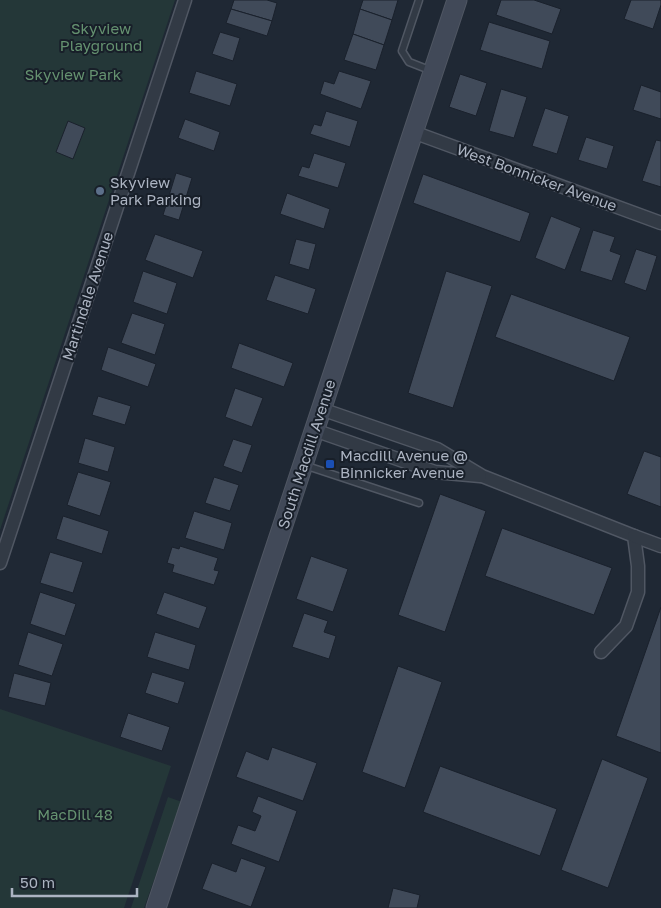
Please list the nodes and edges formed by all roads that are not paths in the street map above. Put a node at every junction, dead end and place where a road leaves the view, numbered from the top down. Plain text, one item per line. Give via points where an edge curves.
1 (185, 0) edge
2 (418, 0) edge
3 (457, 0) edge
4 (433, 72) junction
5 (413, 132) junction
6 (661, 222) edge
7 (321, 409) junction
8 (314, 430) junction
9 (303, 465) junction
10 (482, 476) junction
11 (419, 503) dead end
12 (634, 536) junction
13 (661, 546) edge
14 (0, 563) edge
15 (601, 652) dead end
16 (156, 908) edge

1 - 14 street, Martindale Avenue
2 - 4 lane via 402,52 409,62
3 - 4 street, South Macdill Avenue
4 - 5 street, South Macdill Avenue
5 - 6 street, West Bonnicker Avenue
5 - 7 street, South Macdill Avenue
7 - 8 street, South Macdill Avenue
7 - 10 street via 437,449
8 - 9 street, South Macdill Avenue
8 - 10 street via 435,472
9 - 11 lane
9 - 16 street, South Macdill Avenue
10 - 12 street
12 - 13 street
12 - 15 street via 638,592 626,626

